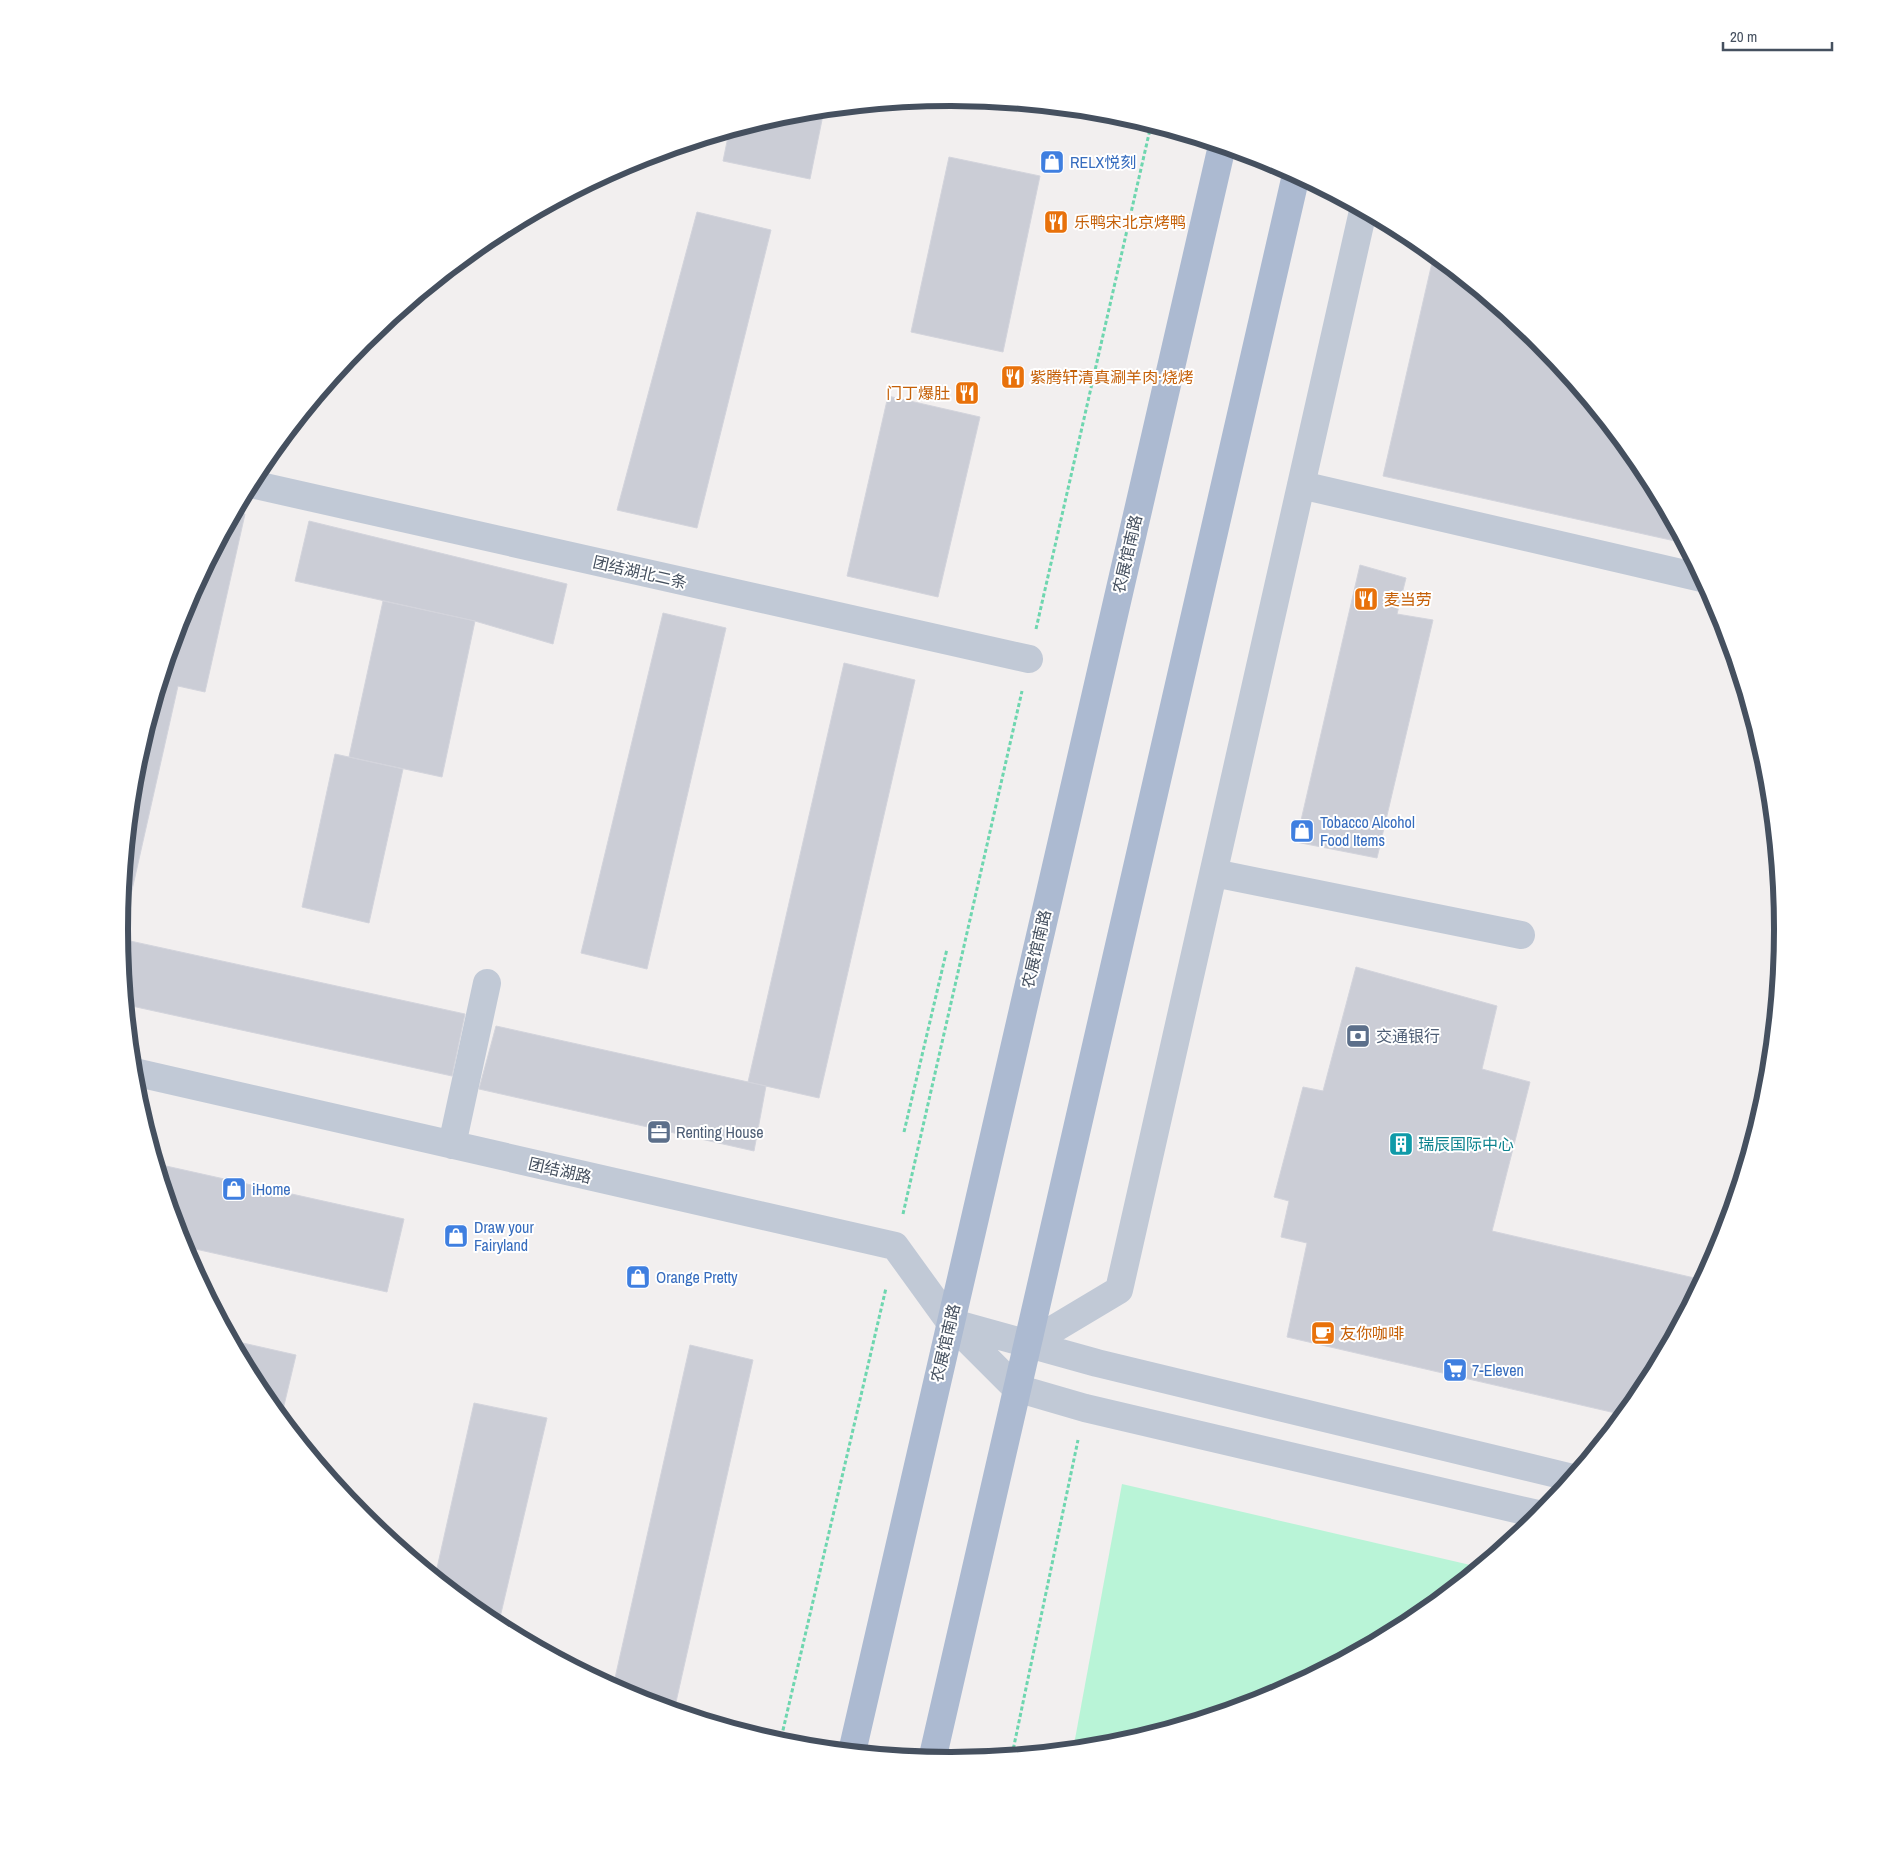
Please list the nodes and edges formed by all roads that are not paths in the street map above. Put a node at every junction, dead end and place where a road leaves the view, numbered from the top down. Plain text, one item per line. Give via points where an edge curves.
1 (1221, 152) edge
2 (1295, 181) edge
3 (1362, 216) edge
4 (1301, 485) junction
5 (259, 486) edge
6 (1695, 576) edge
7 (1029, 659) road end
8 (1214, 873) junction
9 (1521, 935) dead end
10 (487, 983) dead end
11 (141, 1074) edge
12 (452, 1145) junction
13 (950, 1322) junction
14 (1026, 1345) junction
15 (1016, 1388) junction
16 (1566, 1477) edge
17 (1533, 1513) edge
18 (853, 1747) edge
19 (934, 1752) edge

1 - 13 main road, 农展馆南路
2 - 14 main road
3 - 4 street
4 - 6 street
4 - 8 street
5 - 7 street, 团结湖北二条
8 - 9 street
8 - 14 street via 1118,1290
10 - 12 street
11 - 12 street, 团结湖路
12 - 13 street, 团结湖路 via 895,1246
13 - 14 street
13 - 15 street
13 - 18 main road, 农展馆南路
14 - 15 main road
14 - 16 street
15 - 17 street via 1085,1408
15 - 19 main road

